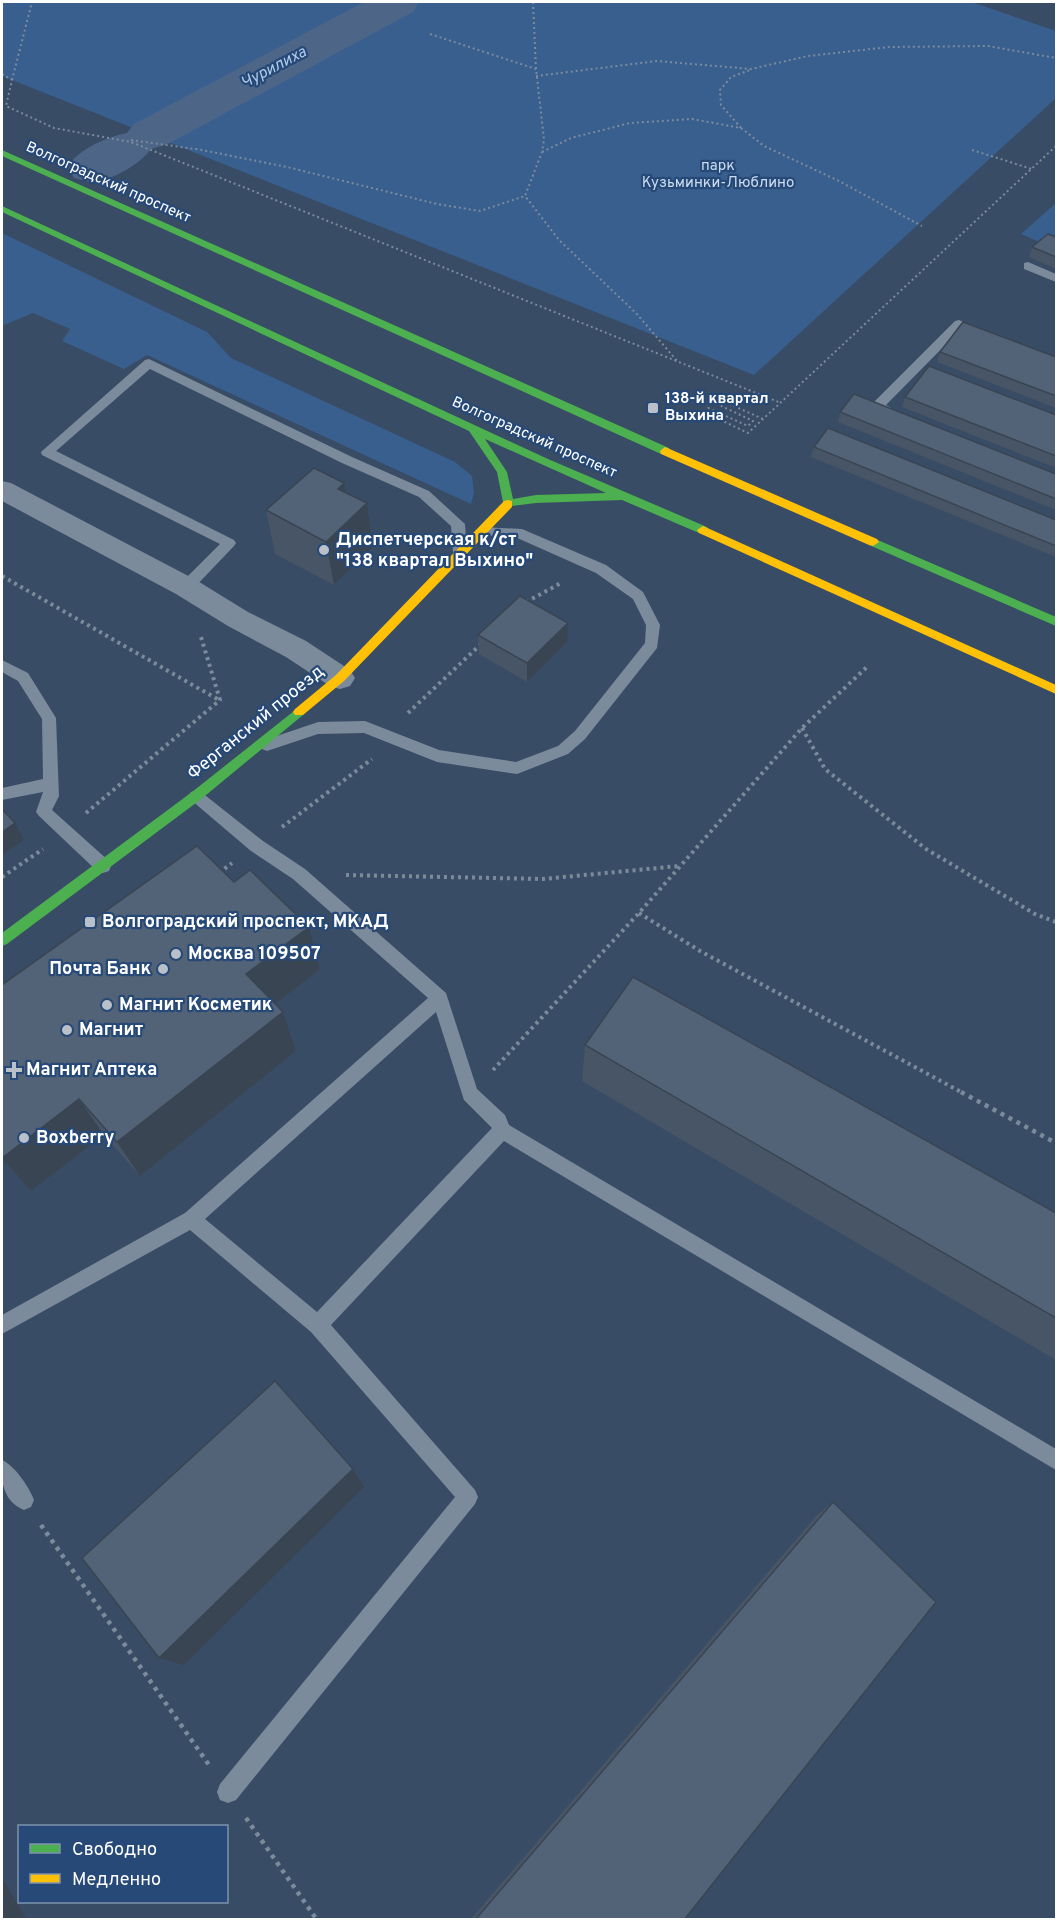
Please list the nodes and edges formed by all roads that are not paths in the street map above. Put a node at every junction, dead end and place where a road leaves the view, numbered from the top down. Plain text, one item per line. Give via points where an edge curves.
1 (2, 153) edge
2 (2, 209) edge
3 (1028, 266) dead end
4 (1056, 278) edge
5 (991, 336) edge
6 (908, 418) edge
7 (472, 428) junction
8 (2, 490) edge
9 (625, 496) junction
10 (508, 504) junction
11 (483, 532) junction
12 (459, 552) junction
13 (186, 587) junction
14 (1056, 622) edge
15 (2, 665) edge
16 (340, 678) junction
17 (1056, 690) edge
18 (255, 749) junction
19 (50, 784) junction
20 (2, 794) edge
21 (196, 796) junction
22 (103, 866) junction
23 (2, 940) edge
24 (440, 998) junction
25 (502, 1130) junction
26 (191, 1219) junction
27 (2, 1325) edge
28 (318, 1325) junction
29 (1056, 1460) edge
30 (2, 1470) edge
31 (24, 1500) road end
32 (228, 1792) road end

1 - 14 main road, Волгоградский проспект
2 - 7 main road, Волгоградский проспект
3 - 4 lane
5 - 6 lane via 959,324 923,367 877,406
7 - 9 main road, Волгоградский проспект
7 - 10 main road via 501,468 509,488
8 - 13 street
9 - 10 main road via 536,499
9 - 17 main road, Волгоградский проспект
10 - 11 main road, Ферганский проезд
11 - 12 main road, Ферганский проезд
11 - 18 lane via 517,532 596,565 638,596 653,625 652,644 580,735 563,750 517,768 437,756 365,727 318,728
12 - 13 lane via 458,524 424,494 149,363 47,452 229,543
12 - 16 main road, Ферганский проезд
13 - 16 street
15 - 19 lane via 22,676 49,718
16 - 18 main road, Ферганский проезд
18 - 21 main road, Ферганский проезд
19 - 20 lane
19 - 22 lane via 51,796 44,812
21 - 22 main road, Ферганский проезд
21 - 24 lane via 257,846 299,874
22 - 23 main road, Ферганский проезд
24 - 25 lane via 470,1094 499,1120
24 - 26 lane
25 - 28 lane
25 - 29 lane
26 - 27 lane
26 - 28 lane
28 - 32 lane via 468,1497
30 - 31 lane

